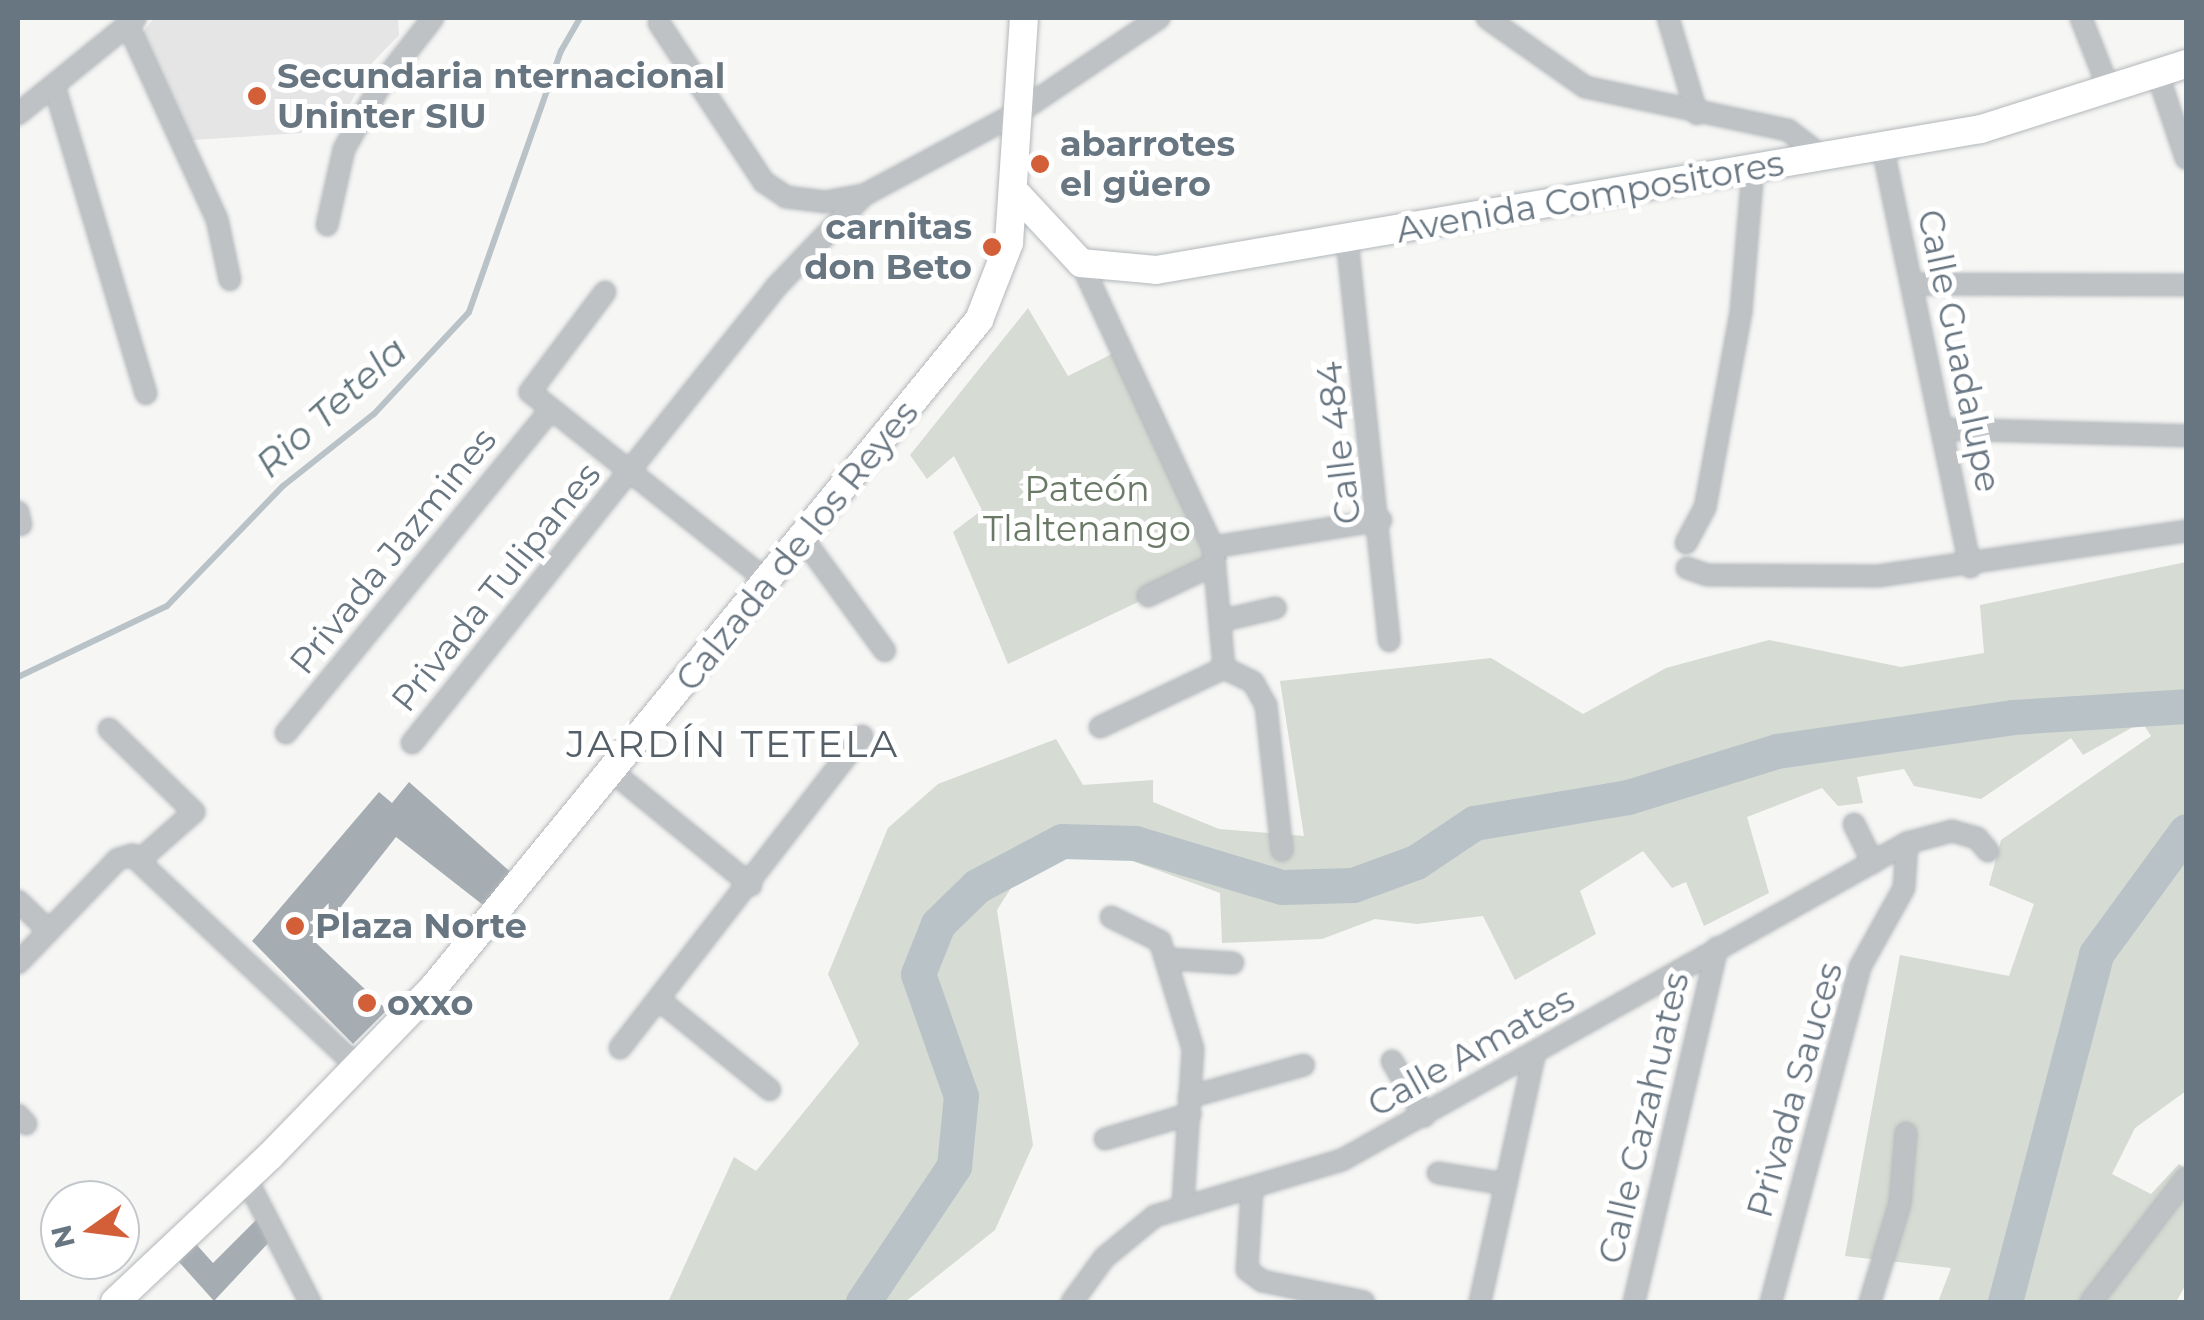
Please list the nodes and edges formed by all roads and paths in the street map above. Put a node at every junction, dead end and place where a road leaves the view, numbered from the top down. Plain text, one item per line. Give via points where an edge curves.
1 (434, 18) edge
2 (1024, 18) edge
3 (1160, 18) edge
4 (1488, 18) edge
5 (1668, 18) edge
6 (2081, 18) edge
7 (132, 21) edge
8 (659, 23) dead end
9 (2186, 64) edge
10 (2158, 75) junction
11 (54, 85) junction
12 (2110, 92) junction
13 (1024, 108) junction
14 (18, 114) edge
15 (1697, 114) junction
16 (1884, 149) junction
17 (1822, 156) junction
18 (2186, 158) edge
19 (1753, 168) junction
20 (1015, 192) junction
21 (864, 196) junction
22 (328, 224) dead end
23 (1058, 238) junction
24 (1347, 239) junction
25 (1081, 263) junction
26 (1005, 266) junction
27 (230, 280) dead end
28 (1913, 284) junction
29 (2186, 286) edge
30 (606, 292) dead end
31 (146, 394) dead end
32 (550, 411) junction
33 (1942, 429) junction
34 (2186, 436) edge
35 (630, 472) junction
36 (1381, 520) junction
37 (2186, 531) edge
38 (804, 540) junction
39 (1686, 544) dead end
40 (1214, 556) junction
41 (1687, 568) dead end
42 (1970, 568) junction
43 (768, 581) junction
44 (1148, 596) dead end
45 (1276, 608) dead end
46 (1220, 620) junction
47 (1389, 640) dead end
48 (885, 651) dead end
49 (1224, 668) junction
50 (1100, 727) dead end
51 (109, 729) dead end
52 (286, 732) dead end
53 (862, 736) dead end
54 (412, 742) dead end
55 (614, 773) junction
56 (1854, 824) dead end
57 (1908, 844) junction
58 (1282, 850) dead end
59 (1988, 851) dead end
60 (142, 858) junction
61 (1873, 862) junction
62 (751, 885) junction
63 (18, 901) edge
64 (1112, 917) dead end
65 (47, 929) junction
66 (1717, 948) junction
67 (1170, 959) junction
68 (18, 963) edge
69 (1233, 963) dead end
70 (658, 999) junction
71 (620, 1048) dead end
72 (1534, 1057) junction
73 (1392, 1061) dead end
74 (1304, 1064) dead end
75 (359, 1068) junction
76 (770, 1090) dead end
77 (1190, 1105) junction
78 (1424, 1116) junction
79 (1906, 1133) dead end
80 (1105, 1139) dead end
81 (1438, 1173) dead end
82 (246, 1178) junction
83 (2186, 1178) edge
84 (1506, 1184) junction
85 (1252, 1190) junction
86 (1184, 1205) junction
87 (115, 1302) edge
88 (310, 1302) edge
89 (1072, 1302) edge
90 (1364, 1302) edge
91 (1480, 1302) edge
92 (1634, 1302) edge
93 (1771, 1302) edge
94 (1870, 1302) edge
95 (2091, 1302) edge

1 - 22 street via 380,86 344,149
2 - 13 street, Calzada de los Reyes
3 - 13 street
4 - 15 street via 1585,87
5 - 15 street
6 - 12 street
7 - 11 street
7 - 27 street via 217,219
8 - 21 street via 764,182 806,202
9 - 10 street, Avenida Compositores
10 - 12 street, Avenida Compositores
10 - 18 street
11 - 14 street
11 - 31 street
12 - 16 street, Avenida Compositores
13 - 20 street, Calzada de los Reyes
13 - 21 street
15 - 17 street via 1788,130
16 - 17 street, Avenida Compositores
16 - 28 street, Calle Guadalupe
17 - 19 street, Avenida Compositores
19 - 24 street, Avenida Compositores
19 - 39 street via 1730,370 1705,508
20 - 23 street
20 - 26 street, Calzada de los Reyes
21 - 35 street, Privada Tulipanes via 777,286
23 - 25 street
23 - 26 street via 1024,244
24 - 25 street, Avenida Compositores via 1156,270
24 - 36 street, Calle 484
25 - 40 street
26 - 38 street, Calzada de los Reyes via 979,320
28 - 29 street
28 - 33 street, Calle Guadalupe
30 - 32 street via 530,392
32 - 35 street
32 - 52 street, Privada Jazmines
33 - 34 street
33 - 42 street, Calle Guadalupe
35 - 43 street
35 - 54 street, Privada Tulipanes
36 - 40 street
36 - 47 street, Calle 484
37 - 42 street
38 - 43 street, Calzada de los Reyes
38 - 48 street
40 - 44 street
40 - 46 street
41 - 42 street via 1708,575 1878,576
43 - 55 street, Calzada de los Reyes
45 - 46 street
46 - 49 street
49 - 50 street
49 - 58 street via 1253,682 1266,706
51 - 60 street via 194,812
53 - 62 street
55 - 62 street
55 - 75 street, Calzada de los Reyes
56 - 61 street
57 - 59 street, Calle Amates via 1952,832 1977,838
57 - 61 street, Calle Amates
57 - 93 street, Privada Sauces via 1904,888 1860,967
60 - 65 street via 118,859
60 - 75 street
61 - 66 street, Calle Amates
62 - 70 street
63 - 65 street
64 - 67 street via 1143,929
65 - 68 street
66 - 72 street, Calle Amates
66 - 92 street, Calle Cazahuates
67 - 69 street
67 - 77 street via 1193,1049
70 - 71 street
70 - 76 street
72 - 78 street, Calle Amates
72 - 84 street
73 - 78 street
74 - 77 street
75 - 82 street, Calzada de los Reyes
77 - 80 street
77 - 86 street
78 - 85 street, Calle Amates via 1342,1160
79 - 94 street via 1900,1204
81 - 84 street
82 - 87 street, Calzada de los Reyes
82 - 88 street
83 - 95 street
84 - 91 street
85 - 86 street, Calle Amates
85 - 90 street via 1247,1270 1262,1281
86 - 89 street, Calle Amates via 1134,1228

